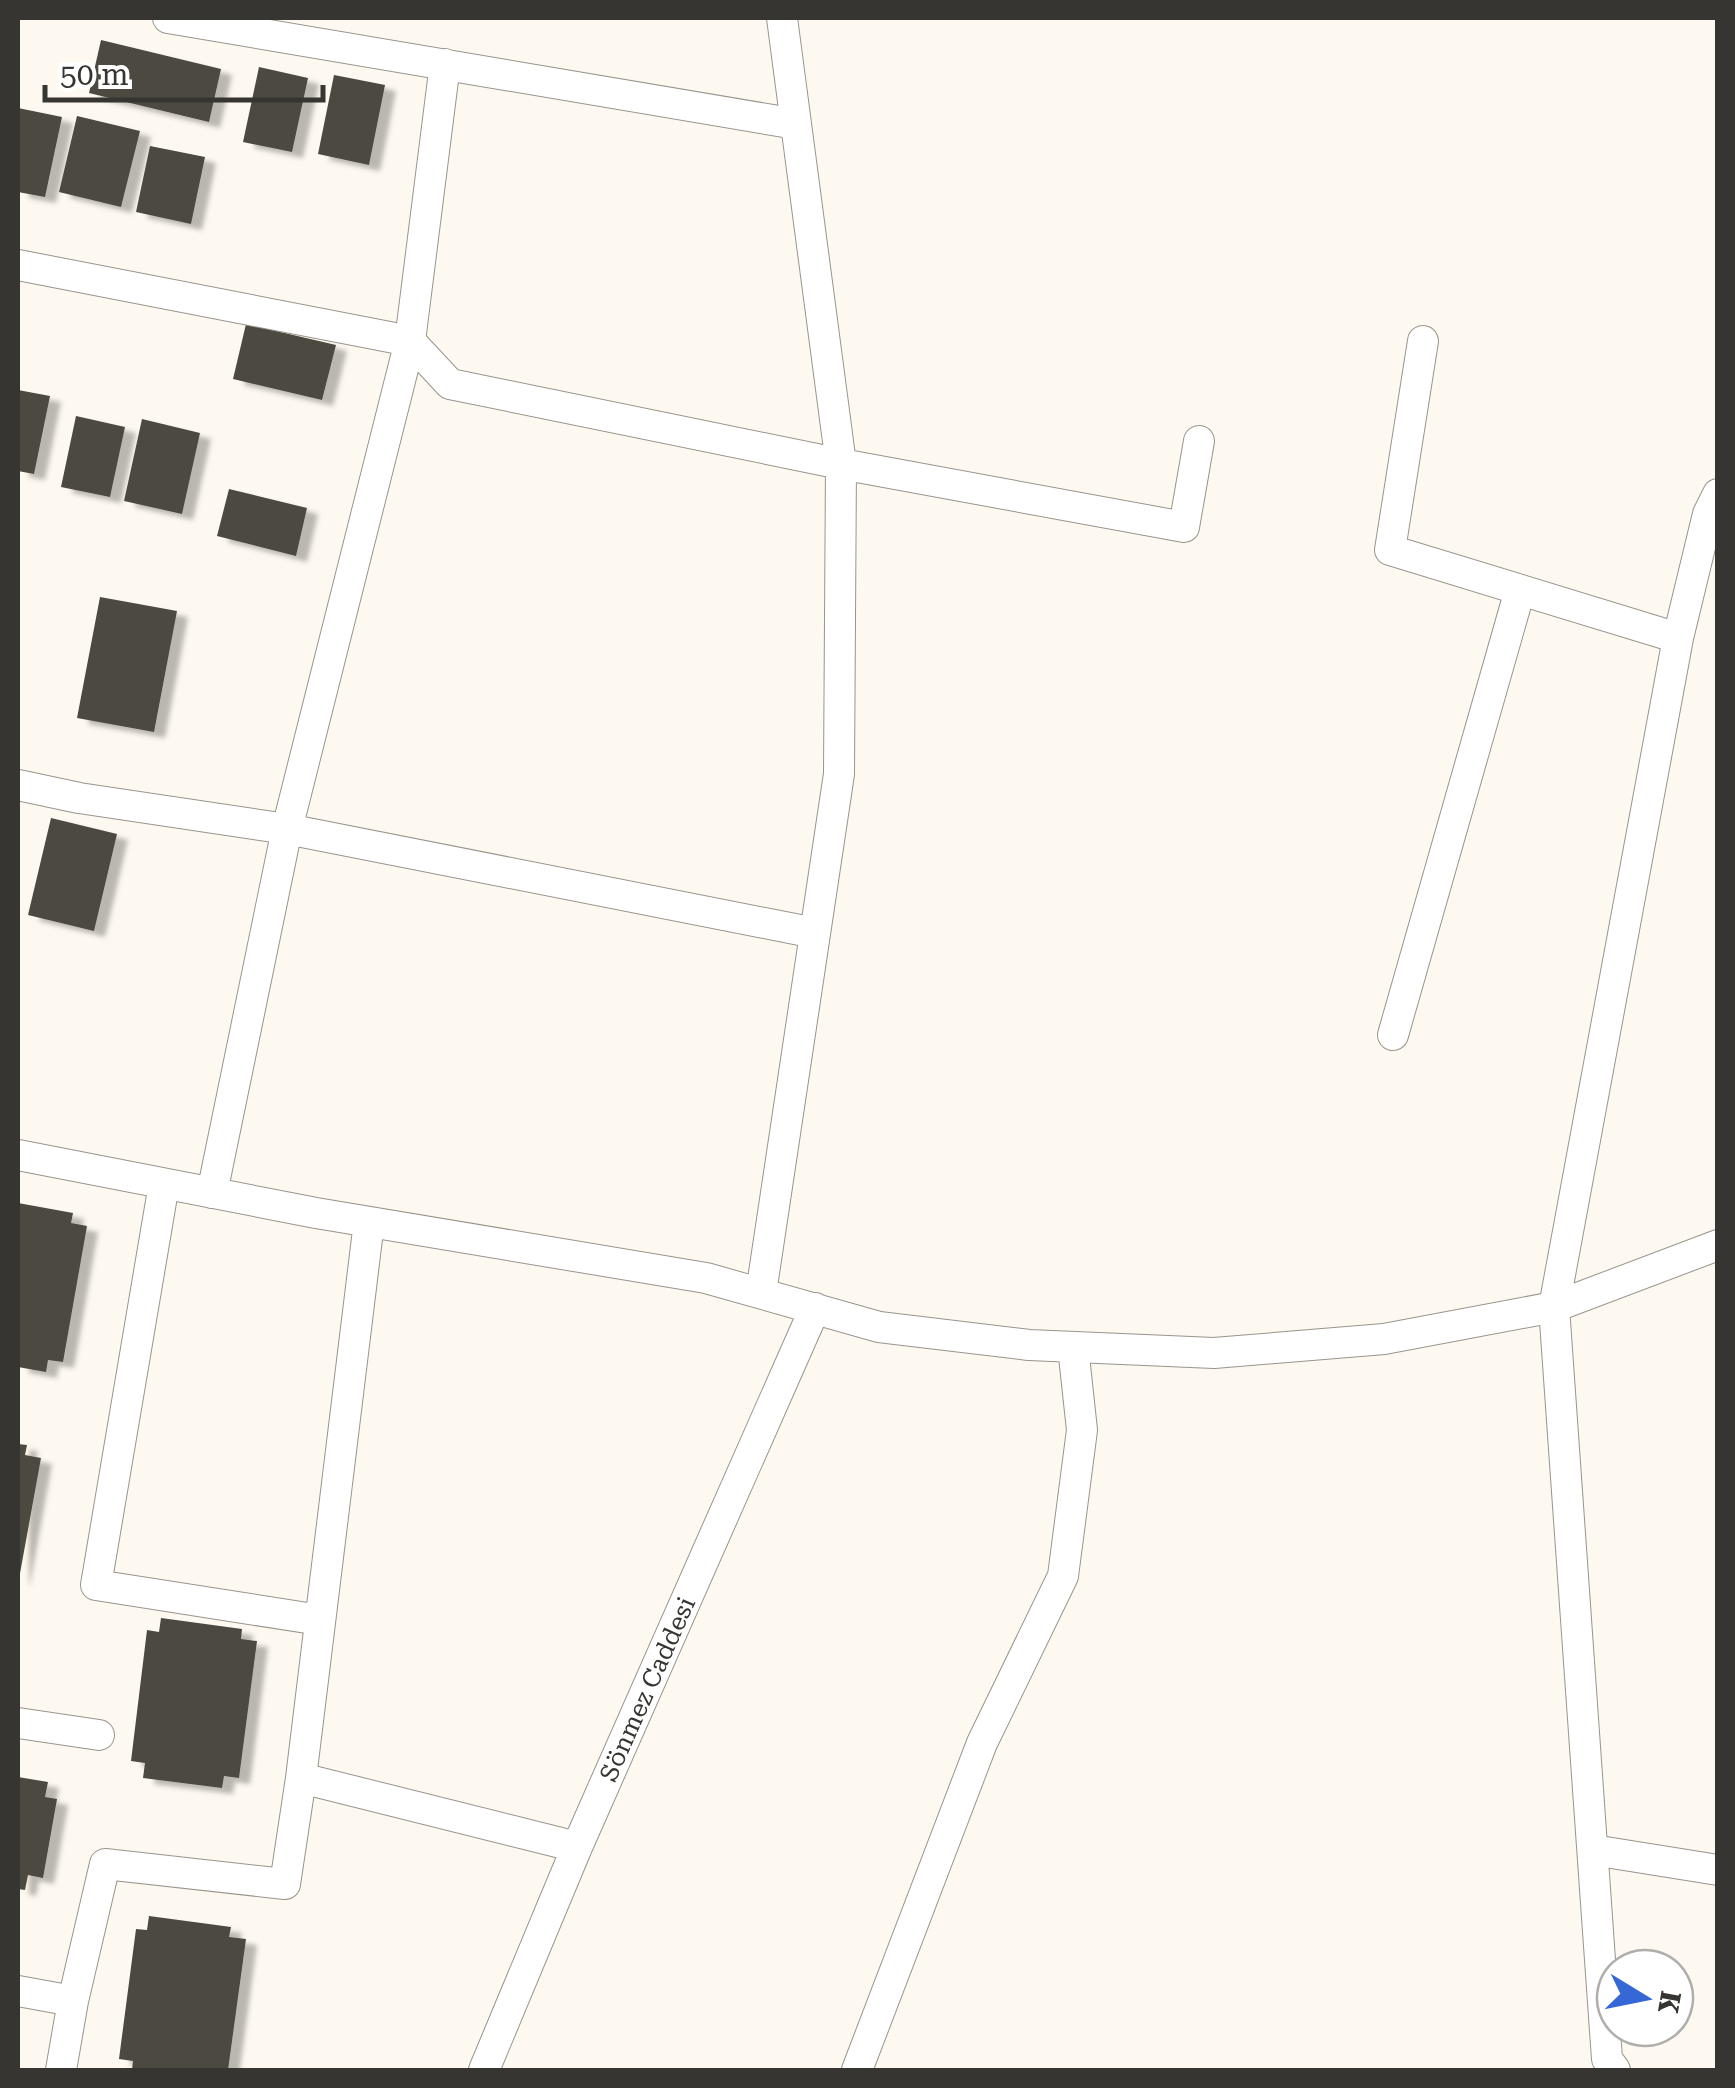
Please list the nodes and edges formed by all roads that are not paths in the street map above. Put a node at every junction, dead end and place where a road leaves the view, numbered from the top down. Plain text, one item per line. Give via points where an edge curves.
1 (168, 18) edge
2 (782, 18) edge
3 (445, 64) junction
4 (796, 124) junction
5 (18, 265) edge
6 (410, 340) junction
7 (1423, 340) dead end
8 (1199, 442) dead end
9 (841, 464) junction
10 (1718, 494) edge
11 (1520, 590) junction
12 (1678, 638) junction
13 (18, 785) edge
14 (287, 829) junction
15 (815, 934) junction
16 (1393, 1035) dead end
17 (18, 1156) edge
18 (164, 1184) junction
19 (212, 1193) junction
20 (369, 1222) junction
21 (1718, 1245) edge
22 (761, 1293) junction
23 (1554, 1307) junction
24 (815, 1308) junction
25 (1073, 1347) junction
26 (320, 1620) junction
27 (18, 1723) edge
28 (99, 1735) dead end
29 (301, 1778) junction
30 (578, 1847) junction
31 (1592, 1850) junction
32 (1718, 1870) edge
33 (18, 1991) edge
34 (73, 2001) junction
35 (61, 2070) edge
36 (484, 2070) edge
37 (857, 2070) edge
38 (1614, 2070) edge

1 - 3 street
2 - 4 street
3 - 4 street
3 - 6 street
4 - 9 street
5 - 6 street
6 - 9 street via 450,384
6 - 14 street
7 - 11 street via 1390,550
8 - 9 street via 1184,527
9 - 15 street via 839,774
10 - 12 street
11 - 12 street
11 - 16 street
12 - 23 street
13 - 14 street
14 - 15 street
14 - 19 street
15 - 22 street
17 - 18 street
18 - 19 street
18 - 26 street via 96,1585
19 - 20 street
20 - 22 street
20 - 26 street
21 - 23 street
22 - 24 street
23 - 25 street via 1384,1339 1214,1354
23 - 31 street
24 - 25 street via 880,1326
24 - 30 street, Sönmez Caddesi
25 - 37 street via 1082,1430 1063,1576 982,1743
26 - 29 street
27 - 28 street
29 - 30 street
29 - 34 street via 285,1884 105,1864
30 - 36 street, Sönmez Caddesi
31 - 32 street
31 - 38 street via 1607,2059
33 - 34 street
34 - 35 street

